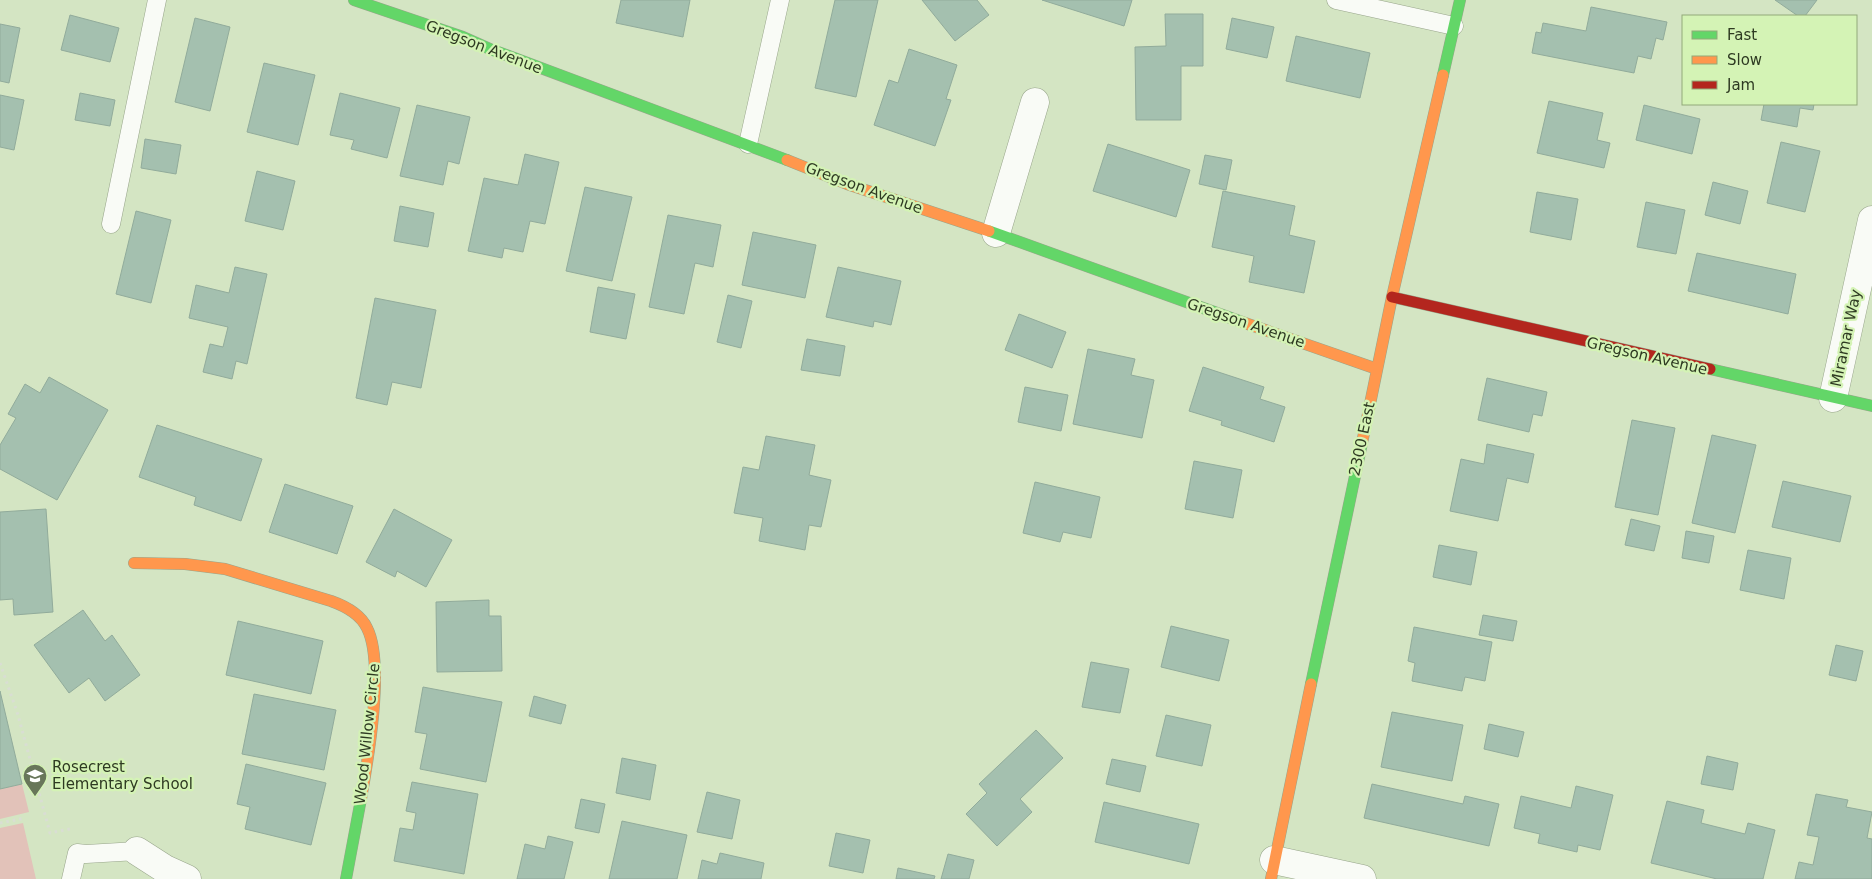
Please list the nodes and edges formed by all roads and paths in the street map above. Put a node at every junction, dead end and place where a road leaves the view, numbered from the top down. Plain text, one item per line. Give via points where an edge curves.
1 (157, 0) edge
2 (354, 0) edge
3 (780, 0) edge
4 (1336, 0) edge
5 (1460, 0) edge
6 (1454, 26) junction
7 (1035, 102) dead end
8 (748, 144) junction
9 (1872, 220) edge
10 (111, 224) dead end
11 (996, 233) junction
12 (1392, 297) junction
13 (1377, 369) junction
14 (1833, 398) junction
15 (1872, 406) edge
16 (134, 563) dead end
17 (0, 664) edge
18 (25, 818) dead end
19 (0, 823) edge
20 (76, 832) dead end
21 (137, 852) joint
22 (1272, 870) edge
23 (71, 879) edge
24 (187, 879) edge
25 (346, 879) edge
26 (1362, 879) edge

1 - 10 lane
2 - 8 street, Gregson Avenue via 463,37
3 - 8 lane
4 - 6 lane
5 - 6 street, 2300 East
6 - 12 street, 2300 East
7 - 11 street
8 - 11 street, Gregson Avenue via 847,184
9 - 14 street, Miramar Way
11 - 13 street, Gregson Avenue
12 - 13 street, 2300 East
12 - 14 street, Gregson Avenue
13 - 22 street, 2300 East
14 - 15 street, Gregson Avenue
16 - 25 street, Wood Willow Circle via 201,565 244,574 338,603 361,619 369,630 376,666 361,798
17 - 20 path via 18,715 50,833 73,828
18 - 19 path
21 - 23 lane via 77,853
21 - 24 street
22 - 26 street

